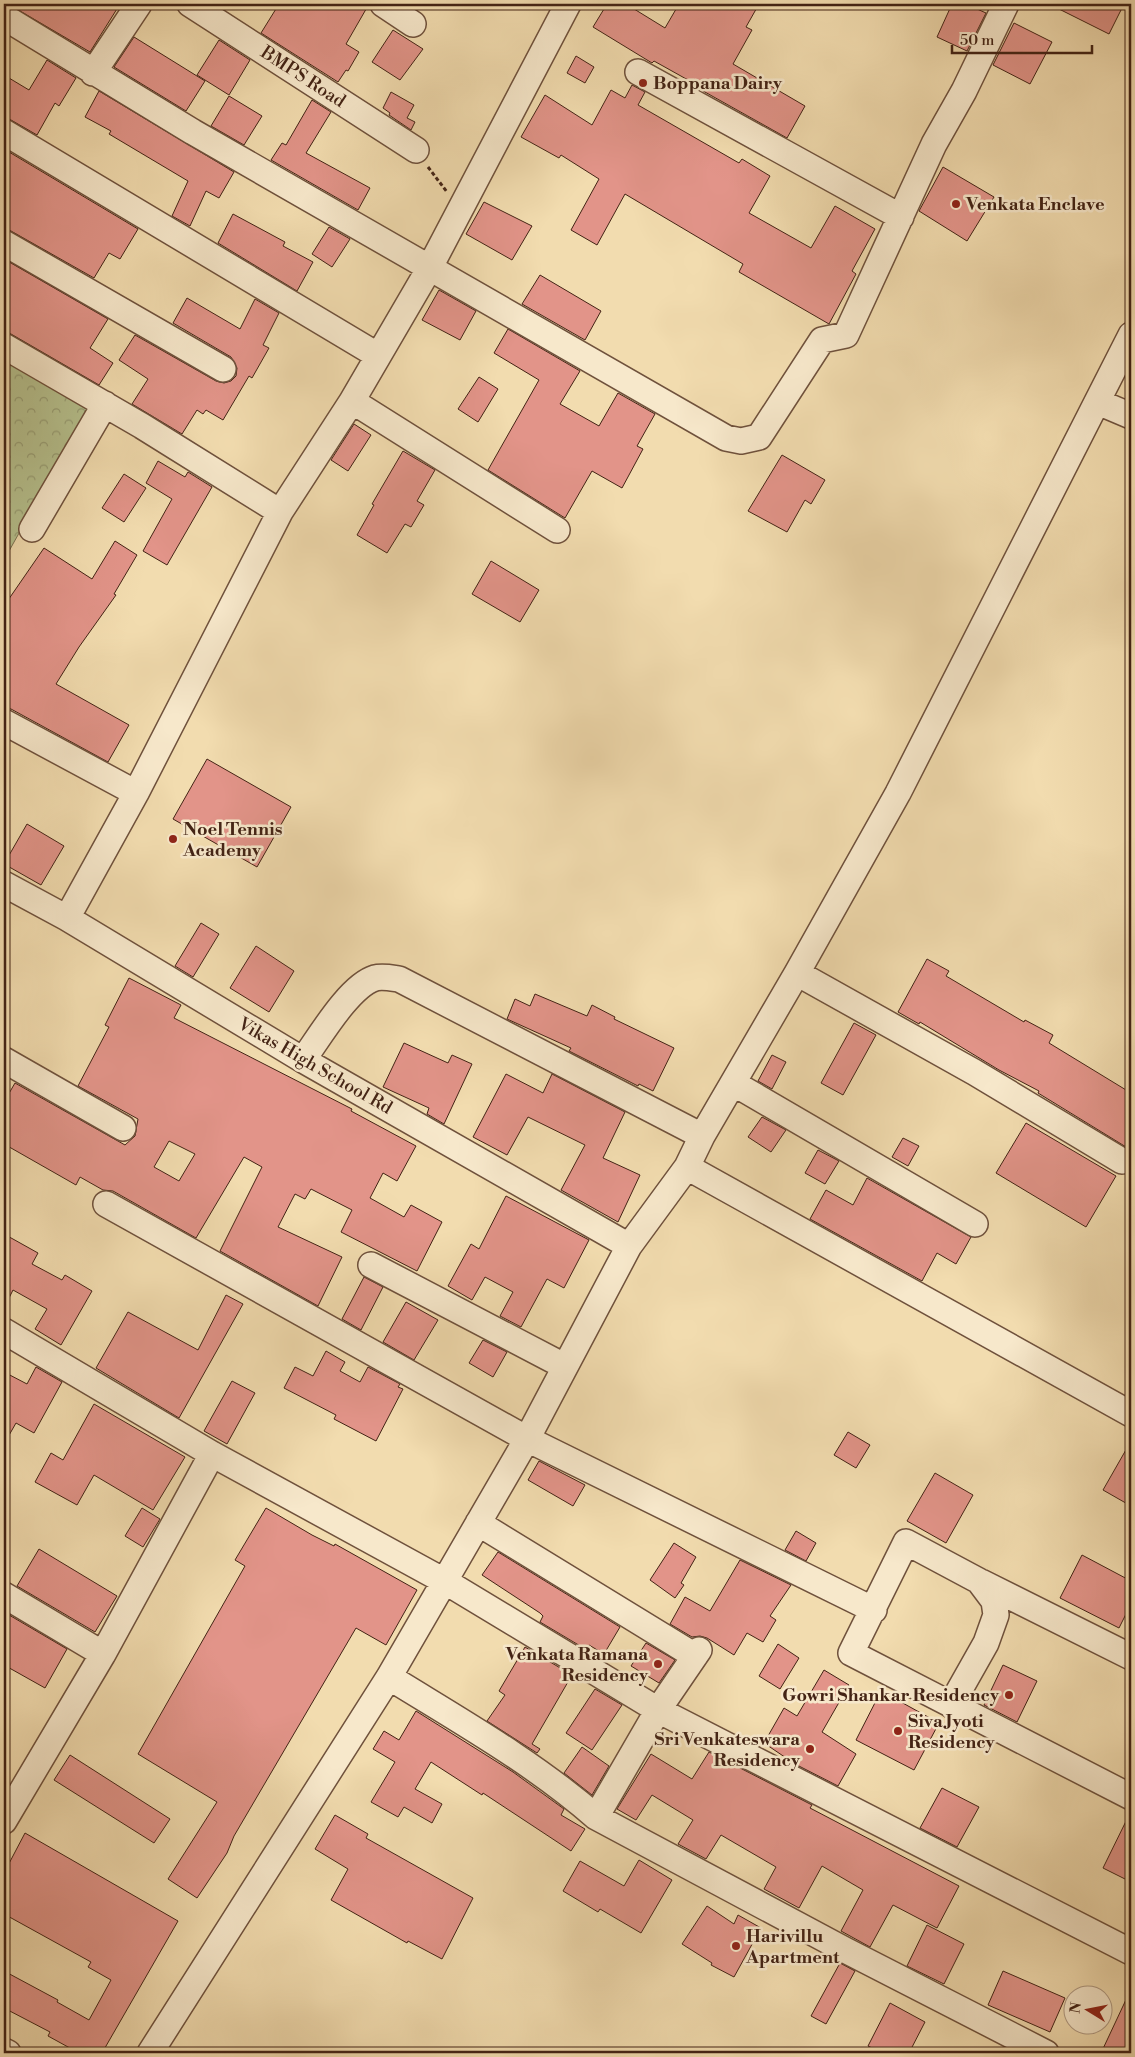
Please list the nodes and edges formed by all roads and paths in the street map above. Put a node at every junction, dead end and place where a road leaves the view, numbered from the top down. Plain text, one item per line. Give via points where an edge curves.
1 (139, 4) edge
2 (190, 4) edge
3 (383, 4) edge
4 (568, 4) edge
5 (1006, 4) edge
6 (4, 17) edge
7 (413, 24) dead end
8 (638, 72) dead end
9 (93, 73) junction
10 (4, 132) edge
11 (416, 150) joint
12 (460, 209) junction
13 (901, 217) junction
14 (4, 243) edge
15 (429, 269) junction
16 (1131, 335) edge
17 (4, 346) edge
18 (376, 355) junction
19 (223, 369) dead end
20 (352, 401) junction
21 (1098, 402) junction
22 (105, 404) junction
23 (1131, 416) edge
24 (280, 512) junction
25 (32, 529) dead end
26 (556, 530) dead end
27 (4, 722) edge
28 (136, 793) junction
29 (4, 884) edge
30 (67, 918) junction
31 (797, 973) junction
32 (4, 1060) edge
33 (303, 1060) junction
34 (733, 1083) junction
35 (123, 1128) dead end
36 (702, 1136) junction
37 (1122, 1161) dead end
38 (687, 1167) junction
39 (106, 1204) dead end
40 (975, 1224) dead end
41 (629, 1246) junction
42 (371, 1265) dead end
43 (4, 1331) edge
44 (564, 1366) junction
45 (1131, 1414) edge
46 (527, 1439) junction
47 (212, 1454) junction
48 (478, 1524) junction
49 (979, 1581) junction
50 (446, 1582) junction
51 (4, 1595) edge
52 (874, 1610) junction
53 (104, 1654) junction
54 (1131, 1657) edge
55 (389, 1677) junction
56 (951, 1705) junction
57 (658, 1710) junction
58 (1131, 1797) edge
59 (596, 1817) junction
60 (4, 1821) edge
61 (1131, 1952) edge
62 (4, 2051) edge
63 (8, 2053) edge
64 (150, 2053) edge
65 (1046, 2053) edge

1 - 9 street
2 - 11 street, BMPS Road
3 - 7 street
4 - 12 street
5 - 13 street via 934,144
6 - 9 street
8 - 13 street
9 - 15 street
10 - 18 street
11 - 12 path
12 - 15 street
13 - 15 street via 846,335 822,340 759,436 741,441 726,438
14 - 19 street
15 - 18 street
16 - 21 street
17 - 22 street
18 - 20 street
20 - 24 street
20 - 26 street
21 - 23 street
21 - 31 street via 898,793
22 - 24 street
22 - 25 street
24 - 28 street
27 - 28 street
28 - 30 street
29 - 30 street, Vikas High School Rd
30 - 33 street, Vikas High School Rd
31 - 34 street
31 - 37 street via 974,1072
32 - 35 street
33 - 36 street via 362,984 377,978 399,979
33 - 41 street, Vikas High School Rd
34 - 36 street
34 - 40 street
36 - 38 street
38 - 41 street
38 - 45 street
39 - 46 street
41 - 44 street
42 - 44 street
43 - 47 street
44 - 46 street
46 - 48 street
46 - 52 street
47 - 50 street
47 - 53 street
48 - 50 street
48 - 57 street via 697,1653
49 - 52 street via 906,1542
49 - 54 street
49 - 56 street via 994,1600 996,1615 986,1643
50 - 55 street
50 - 57 street
51 - 53 street
52 - 56 street via 851,1653
53 - 60 street
55 - 59 street via 515,1754 561,1786
55 - 64 street
56 - 58 street
57 - 59 street
57 - 61 street
59 - 65 street
62 - 63 street

